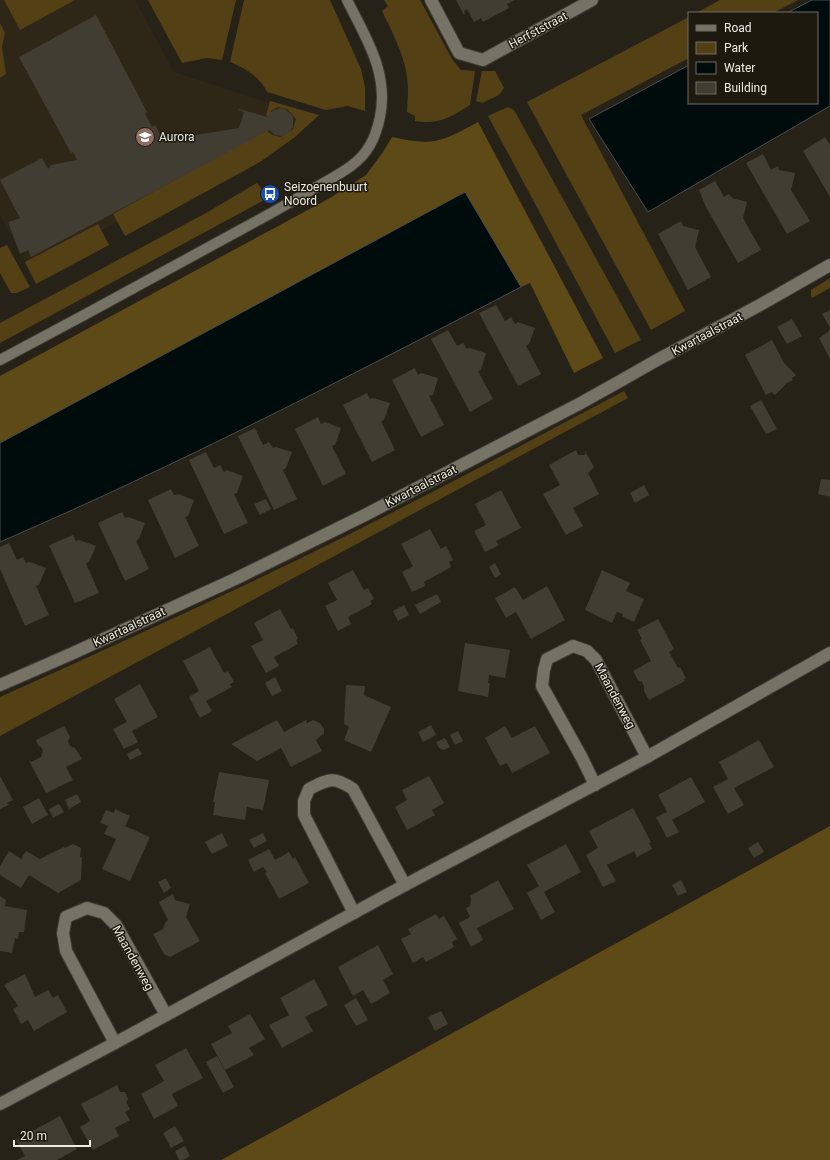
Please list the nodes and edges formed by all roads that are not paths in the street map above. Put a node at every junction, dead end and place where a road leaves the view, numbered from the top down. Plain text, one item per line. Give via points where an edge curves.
1 (347, 0) edge
2 (431, 0) edge
3 (592, 0) edge
4 (830, 265) edge
5 (0, 360) edge
6 (830, 653) edge
7 (0, 684) edge
8 (647, 757) junction
9 (595, 785) junction
10 (405, 885) junction
11 (354, 913) junction
12 (166, 1015) junction
13 (115, 1044) junction
14 (0, 1104) edge

1 - 5 lane via 373,52 381,78 382,105 378,125 370,145 359,161 280,209
2 - 3 street, Herfststraat via 459,53 483,60
4 - 7 street, Kwartaalstraat via 591,397 365,515 235,579
6 - 8 street
8 - 9 street
8 - 9 street, Maandenweg via 596,660 587,651 573,646 547,659 542,686
9 - 10 street
10 - 11 street
10 - 11 street via 353,789 342,782 328,780 309,789 304,801 304,815
11 - 12 street
12 - 13 street
12 - 13 street, Maandenweg via 116,925 104,913 87,908 66,917 62,933 66,951
13 - 14 street

